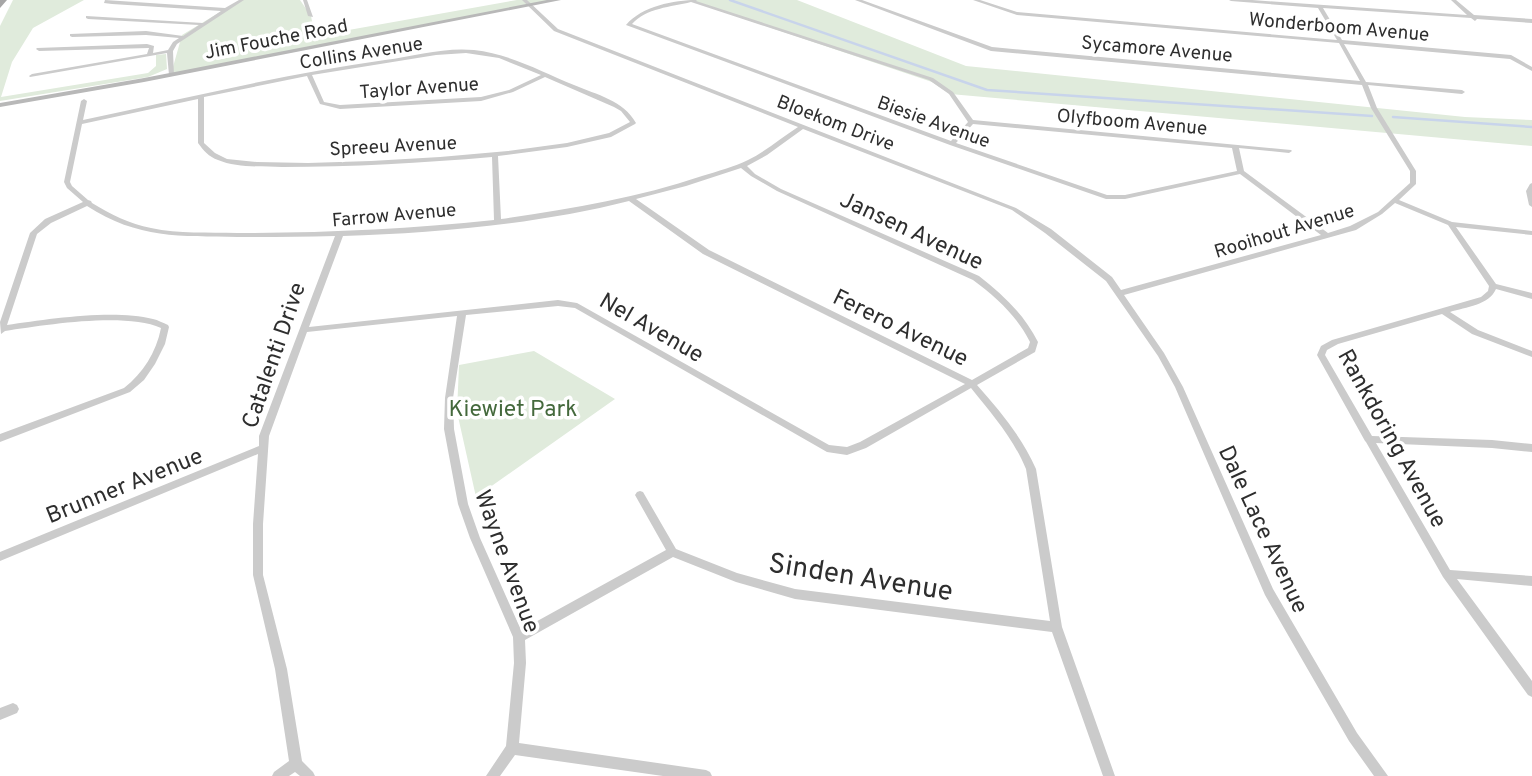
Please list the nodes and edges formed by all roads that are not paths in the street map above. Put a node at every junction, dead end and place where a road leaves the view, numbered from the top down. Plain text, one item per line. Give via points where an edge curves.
1 (3, 0) edge
2 (107, 0) edge
3 (242, 0) edge
4 (305, 0) edge
5 (558, 0) edge
6 (693, 0) edge
7 (857, 0) edge
8 (975, 0) edge
9 (1231, 0) edge
10 (1453, 0) edge
11 (526, 3) edge
12 (0, 6) edge
13 (1320, 7) junction
14 (226, 10) junction
15 (311, 16) dead end
16 (88, 17) dead end
17 (1475, 19) junction
18 (1532, 21) edge
19 (203, 24) junction
20 (72, 35) dead end
21 (181, 37) junction
22 (1340, 42) junction
23 (39, 49) dead end
24 (170, 51) junction
25 (149, 55) junction
26 (1511, 57) junction
27 (1532, 59) edge
28 (1532, 69) edge
29 (172, 75) junction
30 (309, 75) junction
31 (544, 75) junction
32 (32, 76) dead end
33 (1365, 84) junction
34 (1462, 92) dead end
35 (201, 97) junction
36 (84, 101) dead end
37 (0, 105) edge
38 (971, 122) junction
39 (79, 123) junction
40 (633, 123) joint
41 (803, 126) junction
42 (952, 144) junction
43 (1235, 146) junction
44 (1289, 151) dead end
45 (495, 155) junction
46 (742, 165) junction
47 (1241, 172) junction
48 (1532, 185) edge
49 (630, 198) junction
50 (1396, 201) junction
51 (89, 202) junction
52 (1532, 205) edge
53 (498, 220) junction
54 (1451, 224) junction
55 (1532, 233) edge
56 (339, 236) junction
57 (1328, 236) junction
58 (1493, 286) junction
59 (1120, 293) junction
60 (1532, 296) edge
61 (1442, 310) junction
62 (462, 313) junction
63 (303, 330) junction
64 (1, 331) edge
65 (1532, 354) edge
66 (971, 383) junction
67 (0, 438) edge
68 (1368, 439) junction
69 (263, 448) junction
70 (1532, 449) edge
71 (840, 451) joint
72 (640, 495) dead end
73 (672, 552) junction
74 (0, 557) edge
75 (1447, 575) junction
76 (1532, 581) edge
77 (1056, 626) junction
78 (519, 638) junction
79 (1532, 691) edge
80 (13, 709) dead end
81 (0, 714) edge
82 (512, 748) junction
83 (296, 764) junction
84 (278, 776) edge
85 (309, 776) edge
86 (492, 776) edge
87 (706, 776) edge
88 (1109, 776) edge
89 (1381, 776) edge

1 - 12 main road
2 - 14 street
3 - 14 street
4 - 15 street
5 - 11 street, Jim Fouche Road
6 - 38 street via 931,79 951,93
6 - 42 street, Biesie Avenue via 656,10 629,25
7 - 33 street, Sycamore Avenue via 986,48
8 - 22 street, Wonderboom Avenue via 1017,13
9 - 13 street
10 - 17 street
11 - 29 street, Jim Fouche Road
11 - 41 street, Bloekom Drive via 556,30
13 - 17 street
13 - 22 street, Rooihout Avenue
14 - 19 street
16 - 19 street
17 - 18 street
19 - 21 street
20 - 21 street
21 - 24 street
22 - 26 street, Wonderboom Avenue
22 - 33 street, Rooihout Avenue
23 - 25 street via 147,46 152,47
24 - 25 street
24 - 29 street
25 - 32 street
26 - 27 street
26 - 28 street, Wonderboom Avenue
29 - 37 street, Jim Fouche Road
30 - 31 street, Collins Avenue via 466,52 490,55
30 - 31 street, Taylor Avenue via 322,103 334,107 470,101 501,94
30 - 35 street, Collins Avenue
31 - 40 street, Collins Avenue via 614,105
33 - 34 street, Sycamore Avenue
33 - 50 street, Rooihout Avenue via 1374,108 1415,176
35 - 39 street, Collins Avenue
35 - 45 street, Spreeu Avenue via 201,143 230,162 376,165
36 - 39 street, Farrow Avenue
38 - 42 street
38 - 43 street, Olyfboom Avenue
39 - 51 street, Farrow Avenue via 67,182
40 - 45 street, Spreeu Avenue via 614,135
41 - 46 street, Farrow Avenue
41 - 59 street, Bloekom Drive via 1021,212 1092,265
42 - 47 street, Biesie Avenue via 1113,198
43 - 44 street, Olyfboom Avenue
43 - 47 street
45 - 53 street
46 - 49 street, Farrow Avenue
46 - 66 street, Jansen Avenue via 786,193 961,269 1000,297 1034,345
47 - 57 street
48 - 52 street
49 - 53 street, Farrow Avenue
49 - 66 street, Ferero Avenue via 706,252
50 - 54 street
50 - 57 street, Rooihout Avenue via 1369,220
51 - 56 street, Farrow Avenue via 153,231
51 - 64 street via 48,221 34,233
53 - 56 street, Farrow Avenue
54 - 55 street
54 - 58 street
56 - 63 street, Catalenti Drive
57 - 59 street, Rooihout Avenue
58 - 60 street
58 - 61 street, Rankdoring Avenue via 1483,299
59 - 89 street, Dale Lace Avenue via 1179,387 1269,593 1353,737
61 - 65 street via 1475,332
61 - 68 street, Rankdoring Avenue via 1335,342 1322,351 1324,364
62 - 63 street, Nel Avenue
62 - 71 street, Nel Avenue via 549,304 577,306 827,448
62 - 78 street, Wayne Avenue via 449,429 463,504
63 - 69 street, Catalenti Drive
64 - 67 street via 73,319 146,321 165,327 150,365 127,390
66 - 71 street, Jansen Avenue via 863,445
66 - 77 street, Ferero Avenue via 1026,454
68 - 70 street
68 - 75 street, Rankdoring Avenue
69 - 74 street, Brunner Avenue
69 - 83 street, Catalenti Drive via 258,575 281,668
72 - 73 street
73 - 77 street, Sinden Avenue via 795,594
73 - 78 street
75 - 76 street
75 - 79 street, Rankdoring Avenue
77 - 88 street, Ferero Avenue
78 - 82 street, Wayne Avenue
80 - 81 street
82 - 86 street
82 - 87 street
83 - 84 street
83 - 85 street

